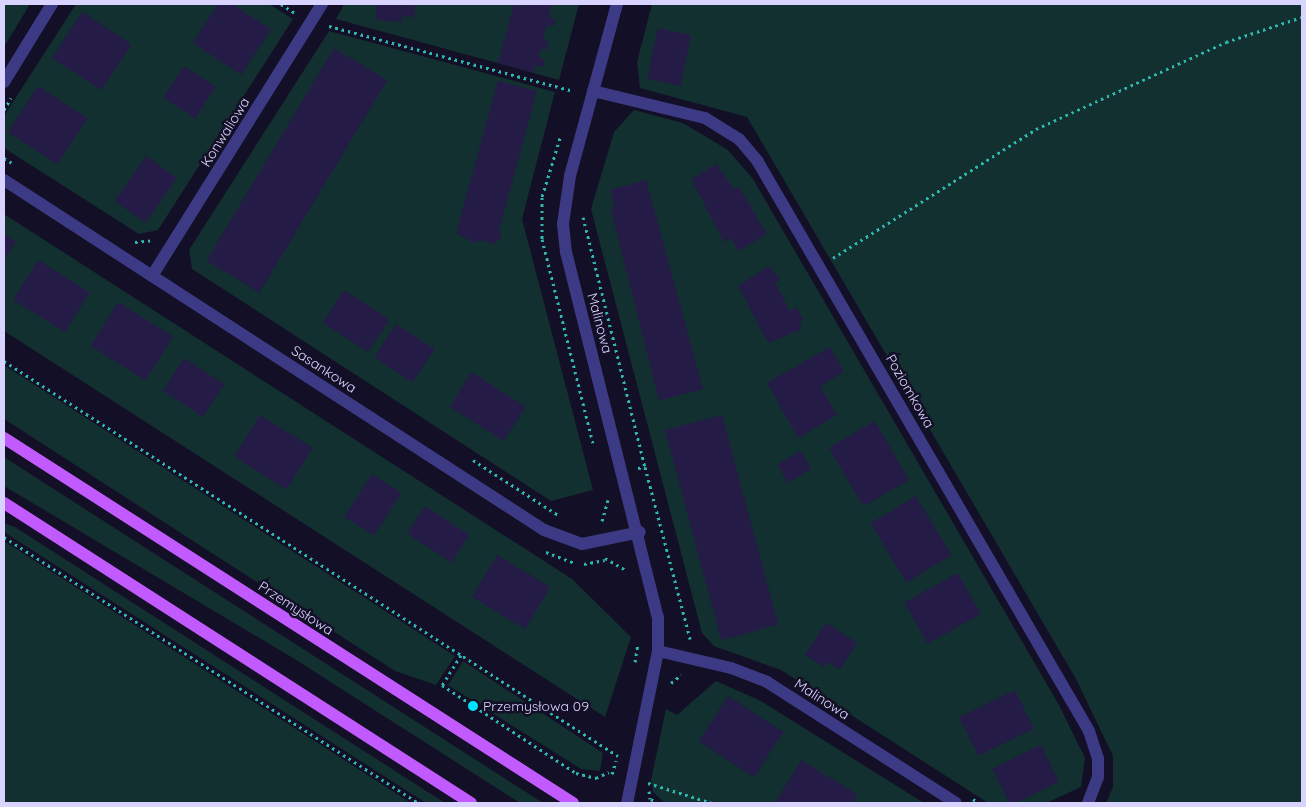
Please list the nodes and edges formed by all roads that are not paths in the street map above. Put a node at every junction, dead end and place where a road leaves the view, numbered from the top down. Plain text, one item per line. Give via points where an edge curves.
1 (52, 4) edge
2 (322, 4) edge
3 (617, 4) edge
4 (4, 82) edge
5 (593, 91) junction
6 (4, 180) edge
7 (152, 276) junction
8 (4, 438) edge
9 (4, 503) edge
10 (640, 532) junction
11 (658, 651) junction
12 (471, 803) edge
13 (573, 803) edge
14 (627, 803) edge
15 (956, 803) edge
16 (1088, 803) edge

1 - 4 street
2 - 7 street, Konwaliowa
3 - 5 street, Malinowa
5 - 10 street, Malinowa via 565,198 566,252
5 - 16 street, Poziomkowa via 705,118 738,138 758,162 1088,731 1098,760 1098,777
6 - 7 street, Sasankowa
7 - 10 street, Sasankowa via 565,541 601,542
8 - 13 main road, Przemysłowa
9 - 12 main road
10 - 11 street, Malinowa via 657,608
11 - 14 street, Malinowa
11 - 15 street, Malinowa via 732,668 767,682

